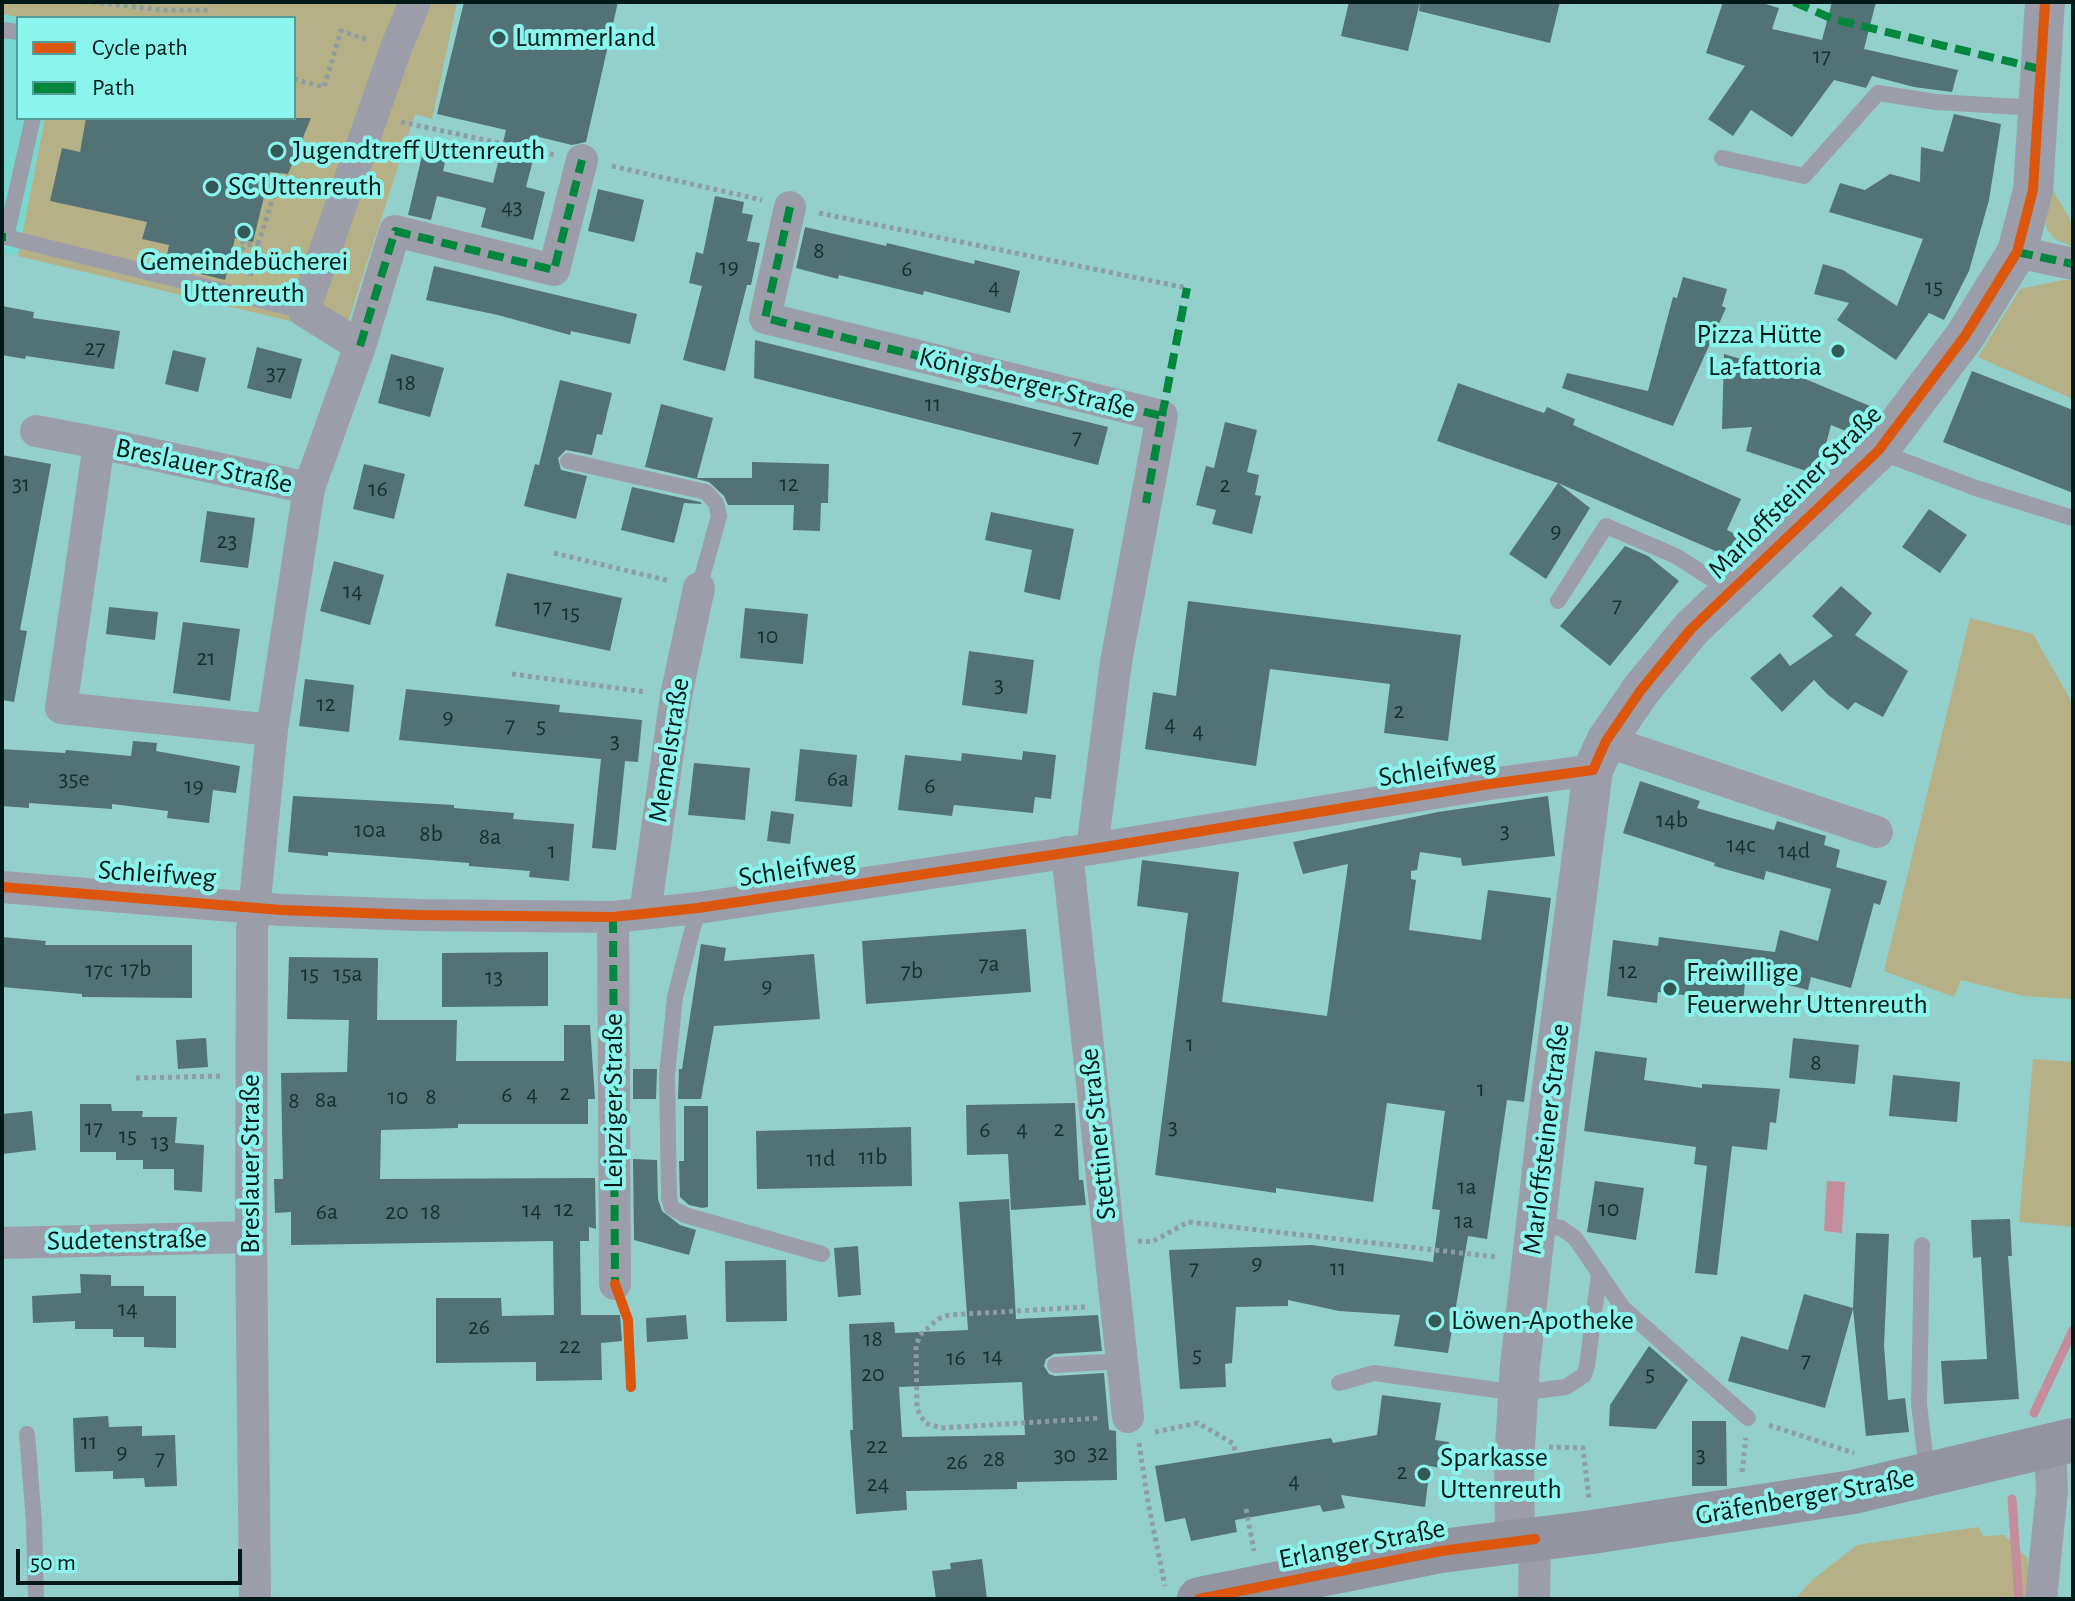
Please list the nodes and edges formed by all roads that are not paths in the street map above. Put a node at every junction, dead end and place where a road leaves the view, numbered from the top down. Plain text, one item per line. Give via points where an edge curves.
1 (415, 2) edge
2 (2045, 2) edge
3 (2038, 108) junction
4 (33, 120) edge
5 (1722, 158) dead end
6 (582, 160) dead end
7 (790, 207) dead end
8 (2017, 252) junction
9 (2073, 264) edge
10 (304, 311) junction
11 (360, 346) junction
12 (36, 431) dead end
13 (99, 443) junction
14 (1878, 451) junction
15 (568, 461) dead end
16 (309, 488) junction
17 (2073, 518) edge
18 (699, 588) joint
19 (1731, 592) junction
20 (1558, 601) dead end
21 (272, 730) junction
22 (1600, 756) junction
23 (1877, 832) dead end
24 (1080, 851) junction
25 (2, 887) edge
26 (255, 907) junction
27 (698, 908) junction
28 (645, 913) junction
29 (613, 917) junction
30 (251, 1237) junction
31 (1533, 1242) junction
32 (2, 1243) edge
33 (1922, 1245) dead end
34 (822, 1254) dead end
35 (1599, 1275) junction
36 (615, 1284) road end
37 (1122, 1361) junction
38 (1055, 1365) dead end
39 (1339, 1383) dead end
40 (1518, 1393) junction
41 (1748, 1418) road end
42 (1133, 1426) road end
43 (27, 1434) dead end
44 (2062, 1442) edge
45 (1928, 1476) junction
46 (1525, 1540) junction
47 (36, 1599) edge
48 (255, 1599) edge
49 (1199, 1599) edge
50 (1534, 1599) edge
51 (2041, 1599) edge

1 - 10 street
2 - 3 street, Marloffsteiner Straße
3 - 5 lane via 1878,93 1804,176
3 - 8 street, Marloffsteiner Straße via 2033,190
4 - 10 lane via 6,237
6 - 11 street via 554,270 395,231
7 - 24 street, Königsberger Straße via 765,318 1162,416
8 - 9 street
8 - 14 street, Marloffsteiner Straße via 1965,336
10 - 11 street
11 - 16 street, Breslauer Straße
12 - 13 street, Breslauer Straße
13 - 16 street, Breslauer Straße
13 - 21 street, Breslauer Straße via 61,708
14 - 17 lane
14 - 19 street, Marloffsteiner Straße
15 - 18 lane via 706,492 719,516
16 - 21 street, Breslauer Straße
18 - 28 street, Memelstraße via 676,696
19 - 20 lane via 1676,556 1606,526
19 - 22 street, Marloffsteiner Straße via 1691,629 1641,690
21 - 26 street, Breslauer Straße
22 - 23 street
22 - 24 street, Schleifweg via 1490,784
22 - 31 street, Marloffsteiner Straße
24 - 27 street, Schleifweg
24 - 37 street, Stettiner Straße
25 - 26 street, Schleifweg
26 - 29 street, Schleifweg
26 - 30 street, Breslauer Straße
27 - 28 street, Schleifweg
27 - 34 lane via 675,997 667,1075 672,1208
28 - 29 street, Schleifweg
29 - 36 street, Leipziger Straße
30 - 32 street, Sudetenstraße
30 - 48 street, Breslauer Straße
31 - 35 lane via 1561,1228 1575,1238
31 - 40 street, Marloffsteiner Straße
33 - 45 lane via 1919,1404
35 - 40 lane via 1584,1375 1566,1387
35 - 41 lane via 1623,1308
37 - 38 lane
37 - 42 street, Stettiner Straße
39 - 40 lane via 1374,1373
40 - 46 street, Marloffsteiner Straße via 1515,1446
43 - 47 lane
44 - 45 main road, Gräfenberger Straße
44 - 51 street
45 - 46 main road, Gräfenberger Straße via 1853,1492
46 - 49 main road, Erlanger Straße via 1441,1551
46 - 50 street

